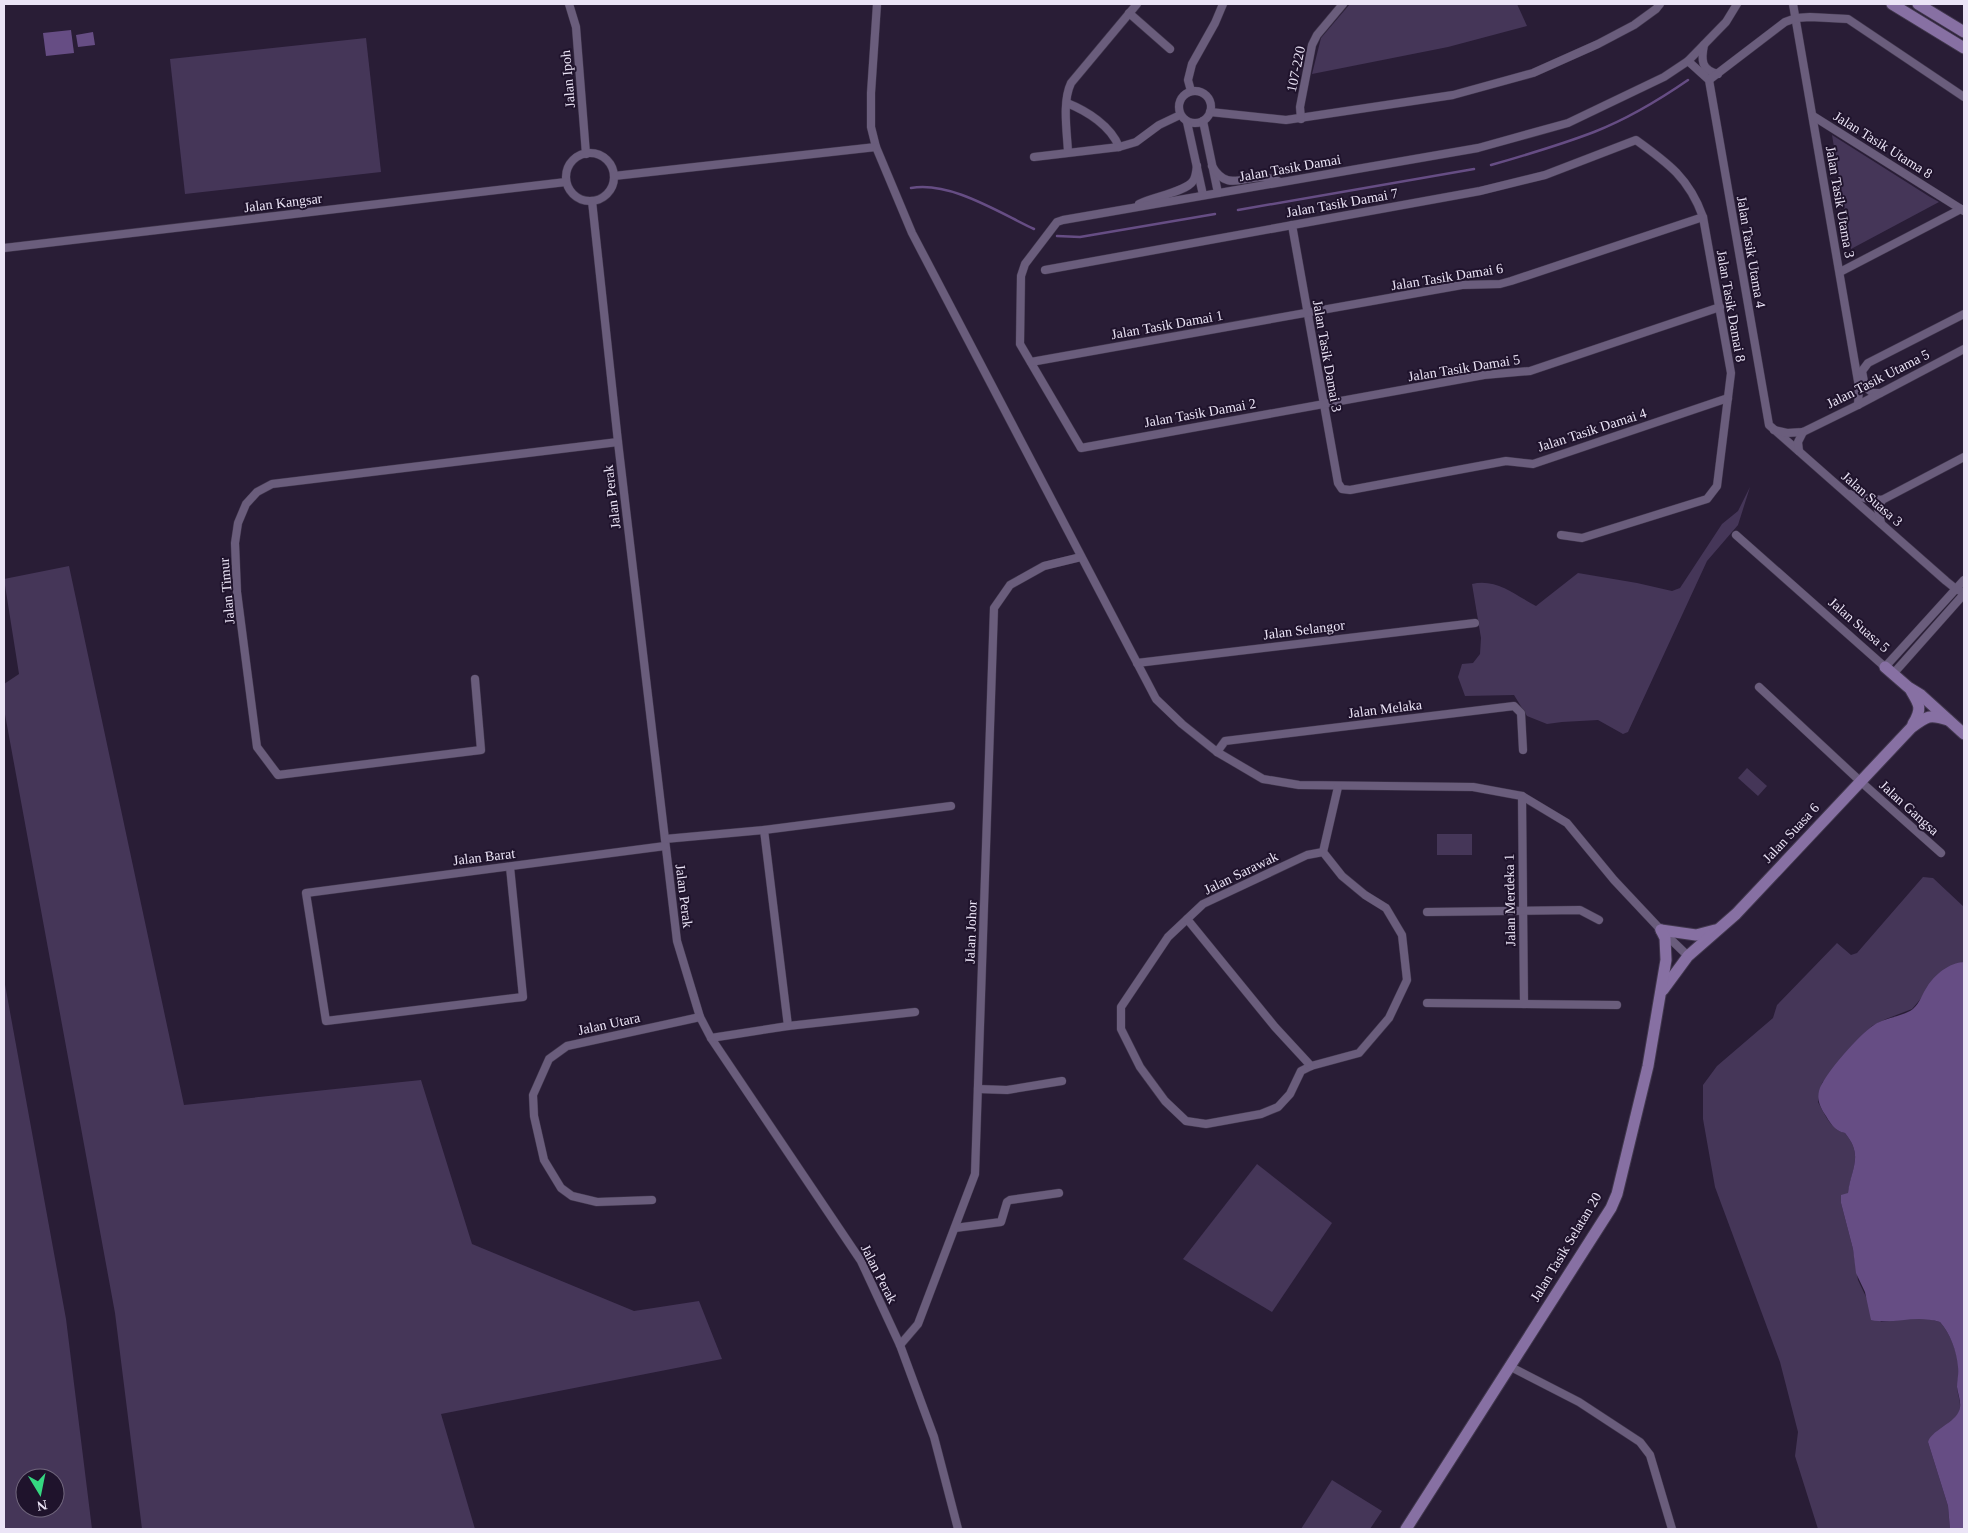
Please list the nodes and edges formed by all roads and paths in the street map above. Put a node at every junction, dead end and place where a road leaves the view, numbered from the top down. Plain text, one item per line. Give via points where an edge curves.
1 (569, 4) edge
2 (877, 4) edge
3 (1137, 4) edge
4 (1223, 4) edge
5 (1343, 4) edge
6 (1660, 4) edge
7 (1737, 4) edge
8 (1793, 4) edge
9 (1892, 4) edge
10 (1918, 4) edge
11 (1129, 14) junction
12 (1796, 18) junction
13 (1964, 32) edge
14 (1704, 45) junction
15 (1964, 48) edge
16 (1170, 49) dead end
17 (1688, 61) junction
18 (1718, 74) junction
19 (1709, 80) junction
20 (1191, 91) junction
21 (1964, 97) edge
22 (1067, 103) junction
23 (1210, 112) junction
24 (1180, 115) junction
25 (1813, 116) junction
26 (1302, 119) junction
27 (1203, 121) junction
28 (1187, 122) junction
29 (1636, 140) joint
30 (876, 147) junction
31 (1119, 147) junction
32 (1068, 152) junction
33 (586, 154) junction
34 (1034, 157) dead end
35 (1197, 166) junction
36 (1212, 166) junction
37 (614, 176) junction
38 (566, 182) junction
39 (1280, 182) junction
40 (1218, 193) junction
41 (1203, 195) junction
42 (592, 201) junction
43 (1133, 208) junction
44 (1963, 210) edge
45 (1703, 217) junction
46 (1292, 225) junction
47 (4, 248) edge
48 (1046, 270) dead end
49 (1840, 272) junction
50 (1720, 307) junction
51 (1307, 313) junction
52 (1964, 314) edge
53 (1853, 348) junction
54 (1964, 349) edge
55 (1871, 361) junction
56 (1031, 362) junction
57 (1880, 393) junction
58 (1728, 398) junction
59 (1323, 404) junction
60 (1858, 405) junction
61 (1771, 428) junction
62 (1802, 432) junction
63 (618, 442) junction
64 (1081, 448) joint
65 (1798, 451) junction
66 (1964, 458) edge
67 (1342, 489) joint
68 (1846, 493) junction
69 (1882, 500) junction
70 (1881, 523) junction
71 (1561, 534) dead end
72 (1736, 536) dead end
73 (1081, 557) junction
74 (1964, 580) edge
75 (1956, 590) junction
76 (1963, 598) edge
77 (1475, 623) dead end
78 (1137, 663) junction
79 (1889, 671) junction
80 (475, 679) dead end
81 (1759, 687) dead end
82 (1908, 687) junction
83 (1948, 720) junction
84 (1911, 728) junction
85 (1964, 734) edge
86 (1523, 750) dead end
87 (1217, 752) junction
88 (1860, 781) junction
89 (1338, 787) junction
90 (1522, 796) junction
91 (951, 806) dead end
92 (764, 830) junction
93 (665, 843) junction
94 (1323, 852) junction
95 (1941, 853) dead end
96 (510, 866) junction
97 (1523, 911) junction
98 (1427, 912) dead end
99 (1187, 919) junction
100 (1600, 920) dead end
101 (1718, 929) junction
102 (1661, 930) junction
103 (1688, 956) junction
104 (1660, 993) junction
105 (1427, 1003) dead end
106 (1524, 1004) junction
107 (1616, 1005) dead end
108 (914, 1012) dead end
109 (700, 1017) junction
110 (788, 1026) junction
111 (711, 1038) junction
112 (1312, 1066) junction
113 (1062, 1081) dead end
114 (978, 1089) junction
115 (1059, 1193) dead end
116 (652, 1200) dead end
117 (954, 1228) junction
118 (900, 1345) junction
119 (1509, 1366) junction
120 (958, 1529) edge
121 (1406, 1529) edge
122 (1672, 1529) edge

1 - 33 street, Jalan Ipoh via 576,27
2 - 30 street via 871,93 871,127
3 - 11 street
4 - 20 street via 1192,64 1188,80
5 - 26 street, 107-220 via 1312,45 1300,107
6 - 26 street via 1634,25 1533,72 1453,95
7 - 14 street, Jalan Tasik Damai via 1726,22
8 - 12 street, Jalan Tasik Utama 3
9 - 15 street
10 - 13 street
11 - 16 street
11 - 22 street via 1071,83
12 - 18 street via 1785,22
12 - 21 street via 1848,19
12 - 25 street, Jalan Tasik Utama 3
14 - 17 street, Jalan Tasik Damai
14 - 18 street via 1703,66
17 - 19 street
17 - 39 street, Jalan Tasik Damai via 1664,77 1598,110 1533,133 1478,148
18 - 19 street
19 - 61 street, Jalan Tasik Utama 4 via 1767,421
20 - 23 street via 1205,94
20 - 24 street via 1180,100
22 - 31 street via 1083,109 1115,136
22 - 32 street
23 - 26 street
23 - 27 street
24 - 28 street
24 - 31 street via 1136,142
25 - 44 street, Jalan Tasik Utama 8
25 - 49 street, Jalan Tasik Utama 3
27 - 28 street
27 - 36 street
28 - 35 street
29 - 45 street, Jalan Tasik Damai 8 via 1671,166 1696,199
29 - 46 street, Jalan Tasik Damai 7 via 1536,177 1480,191
30 - 37 street
30 - 73 street via 916,242
31 - 32 street
32 - 34 street
33 - 37 street via 606,160
33 - 38 street via 572,162
35 - 41 street
35 - 43 street via 1194,179 1187,187 1150,198
36 - 39 street via 1220,178 1226,180 1264,177
36 - 40 street
37 - 42 street via 609,192
38 - 42 street via 578,199
38 - 47 street, Jalan Kangsar
39 - 40 street, Jalan Tasik Damai
40 - 41 street, Jalan Tasik Damai
41 - 43 street, Jalan Tasik Damai
42 - 63 street, Jalan Perak
43 - 56 street, Jalan Tasik Damai via 1057,222 1025,264 1021,276 1020,344
44 - 49 street
45 - 50 street, Jalan Tasik Damai 8
45 - 51 street, Jalan Tasik Damai 6 via 1500,284 1462,286
46 - 48 street, Jalan Tasik Damai 7
46 - 51 street, Jalan Tasik Damai 3
49 - 53 street, Jalan Tasik Utama 3
50 - 58 street, Jalan Tasik Damai 8 via 1731,373
50 - 59 street, Jalan Tasik Damai 5 via 1530,371 1484,374
51 - 56 street, Jalan Tasik Damai 1
51 - 59 street, Jalan Tasik Damai 3
52 - 55 street
53 - 55 street via 1860,357
53 - 60 street, Jalan Tasik Utama 3 via 1859,387
54 - 57 street, Jalan Tasik Utama 5
55 - 57 street via 1862,371 1865,387 1873,393
56 - 64 street, Jalan Tasik Damai
57 - 60 street, Jalan Tasik Utama 5
58 - 67 street, Jalan Tasik Damai 4 via 1533,464 1506,461
58 - 71 street, Jalan Tasik Damai 8 via 1717,486 1707,499 1582,538
59 - 64 street, Jalan Tasik Damai 2
59 - 67 street, Jalan Tasik Damai 3 via 1338,483
60 - 62 street, Jalan Tasik Utama 5
61 - 62 street, Jalan Tasik Utama 5 via 1787,433
61 - 65 street, Jalan Suasa 3
62 - 65 street
63 - 80 street, Jalan Timur via 272,484 257,492 246,504 238,522 235,543 237,592 257,747 278,775 481,750
63 - 93 street, Jalan Perak
65 - 68 street, Jalan Suasa 3
66 - 69 street
68 - 69 street
68 - 70 street, Jalan Suasa 3
69 - 70 street via 1878,508
70 - 75 street, Jalan Suasa 3
72 - 79 street, Jalan Suasa 5
73 - 78 street
73 - 114 street, Jalan Johor via 1044,566 1010,585 994,608
74 - 75 street
75 - 76 street, Jalan Suasa 3
75 - 79 street
76 - 79 street
77 - 78 street, Jalan Selangor
78 - 87 street via 1156,699
79 - 82 street, Jalan Suasa 5
81 - 88 street, Jalan Gangsa
82 - 83 street, Jalan Suasa 5
82 - 84 street, Jalan Suasa 6 via 1920,708
83 - 84 street, Jalan Suasa 6 via 1928,716
83 - 85 street, Jalan Suasa 5
84 - 88 street, Jalan Suasa 6
86 - 87 street, Jalan Melaka via 1521,713 1514,706 1225,741
87 - 89 street via 1263,778 1299,785
88 - 95 street, Jalan Gangsa
88 - 101 street, Jalan Suasa 6 via 1736,914
89 - 90 street via 1473,787
89 - 94 street
90 - 97 street, Jalan Merdeka 1
90 - 102 street via 1568,823 1614,880
91 - 92 street, Jalan Barat
92 - 93 street, Jalan Barat
92 - 110 street
93 - 96 street, Jalan Barat
93 - 109 street, Jalan Perak via 677,941
94 - 99 street, Jalan Sarawak via 1307,855 1203,904
94 - 112 street via 1342,876 1386,908 1402,935 1407,980 1389,1018 1359,1053
96 - 96 street, Jalan Barat via 523,997 326,1021 306,893
97 - 98 street
97 - 100 street via 1580,910
97 - 106 street, Jalan Merdeka 1
99 - 112 street via 1268,1019
99 - 112 street, Jalan Sarawak via 1168,937 1121,1007 1121,1029 1140,1067 1165,1101 1186,1121 1206,1124 1261,1114 1278,1107 1290,1094 1301,1071
101 - 102 street via 1696,936
101 - 103 street, Jalan Suasa 6
102 - 103 street
102 - 104 street via 1666,960
103 - 104 street, Jalan Tasik Selatan 20
104 - 119 street, Jalan Tasik Selatan 20 via 1648,1066 1618,1194
105 - 106 street
106 - 107 street
108 - 110 street
109 - 111 street, Jalan Perak
109 - 116 street, Jalan Utara via 567,1046 549,1059 533,1095 534,1116 544,1160 561,1188 572,1196 597,1202
110 - 111 street
111 - 118 street, Jalan Perak via 861,1261
113 - 114 street via 1007,1090
114 - 117 street, Jalan Johor via 975,1174
115 - 117 street via 1010,1200 1000,1222
117 - 118 street, Jalan Johor via 918,1324
118 - 120 street, Jalan Perak via 934,1436
119 - 121 street, Jalan Tasik Selatan 20
119 - 122 street via 1579,1402 1640,1442 1650,1455

